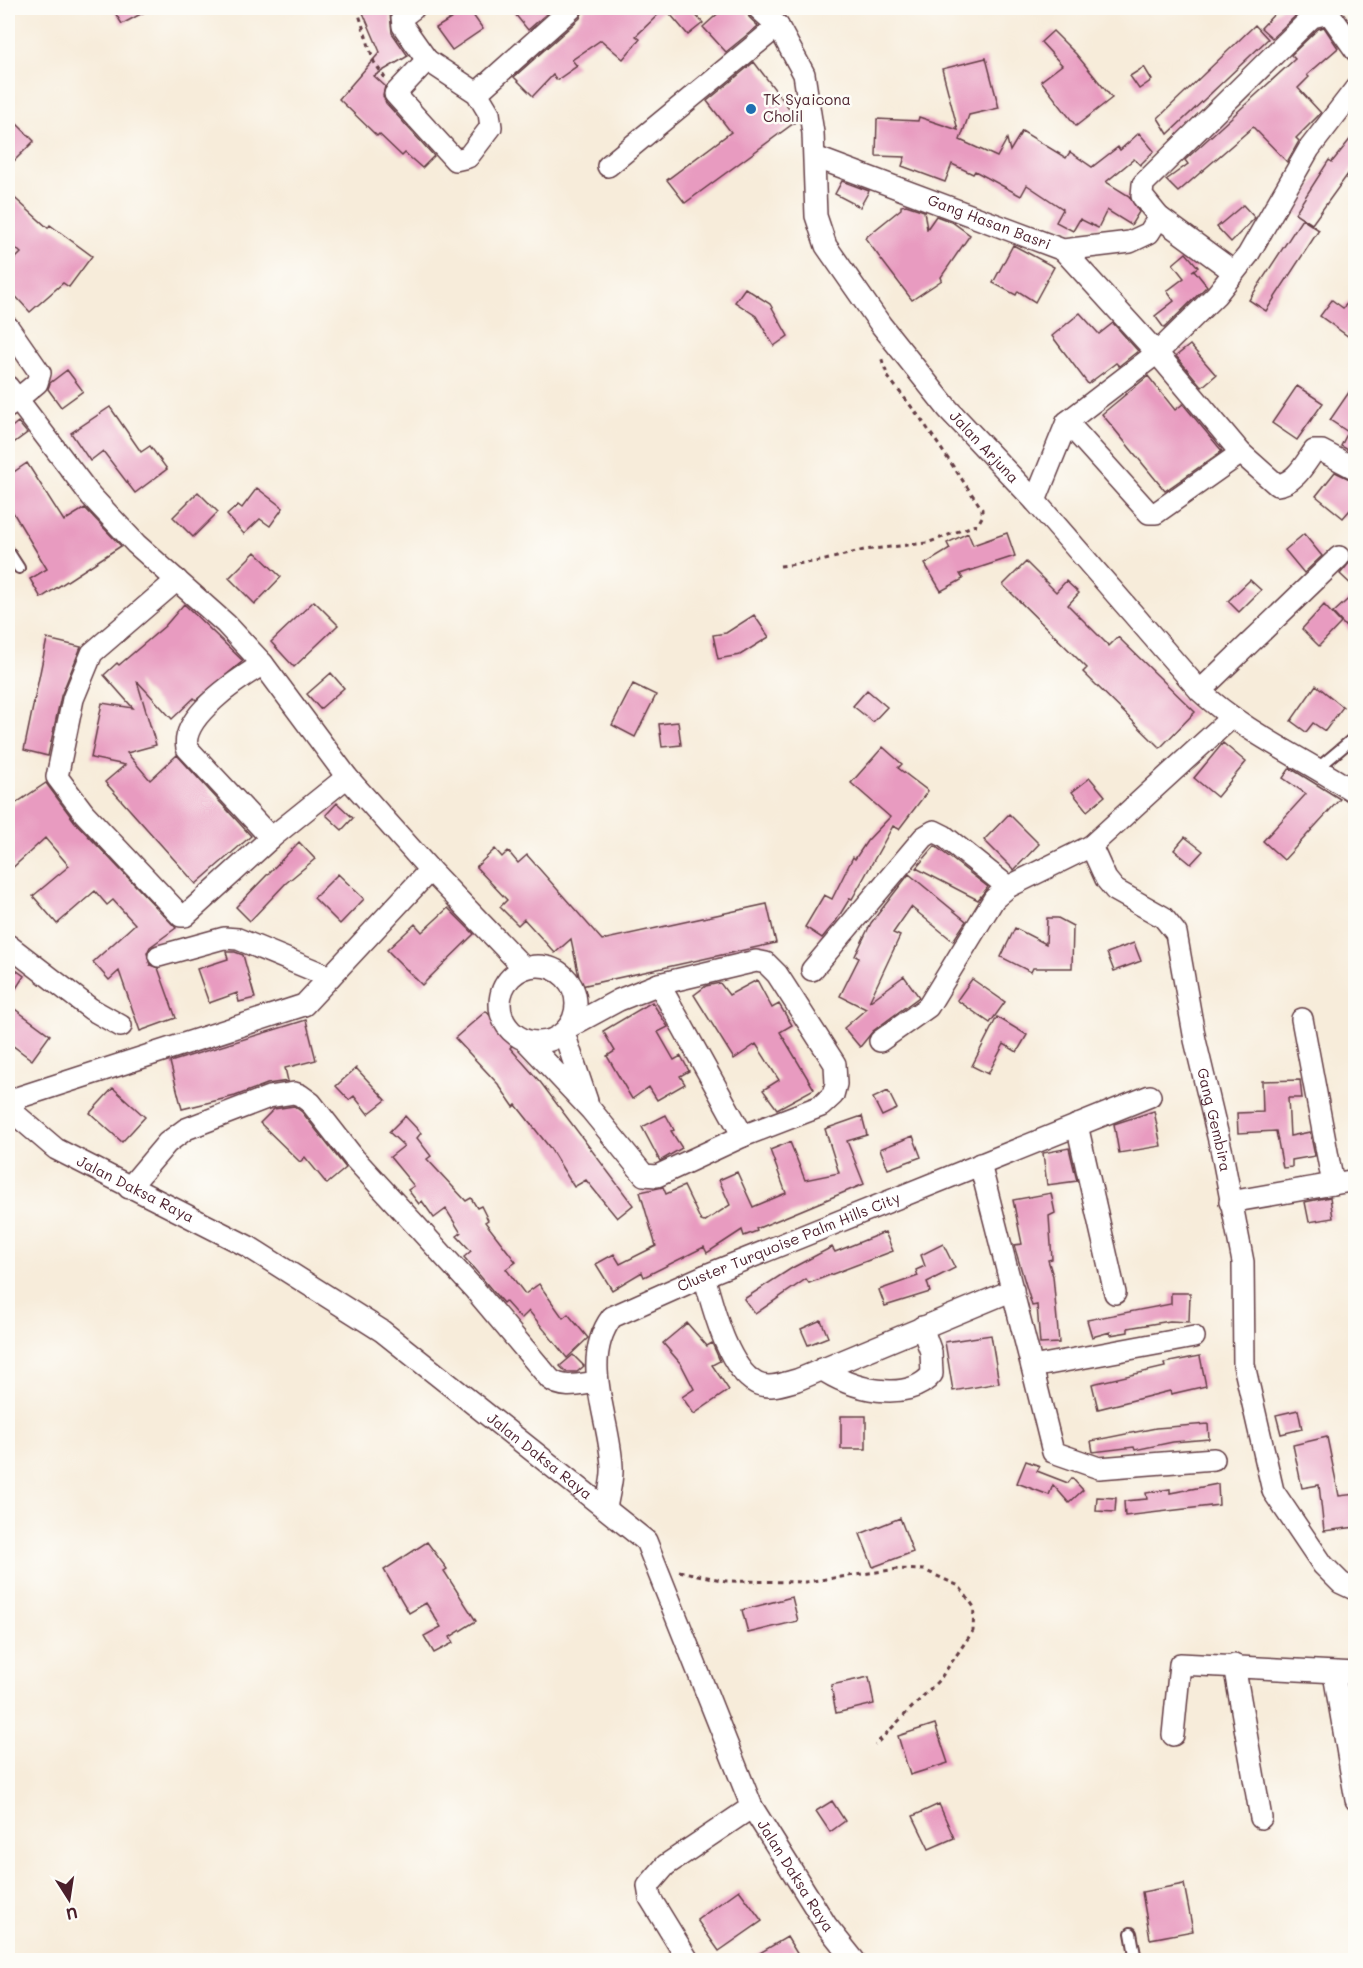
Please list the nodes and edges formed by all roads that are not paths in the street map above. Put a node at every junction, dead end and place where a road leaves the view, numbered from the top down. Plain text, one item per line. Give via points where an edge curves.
1 (414, 8) edge
2 (572, 8) edge
3 (758, 8) edge
4 (778, 26) junction
5 (1356, 51) edge
6 (427, 60) junction
7 (1356, 88) edge
8 (477, 93) junction
9 (815, 157) junction
10 (608, 166) dead end
11 (1159, 217) junction
12 (1063, 250) junction
13 (1234, 272) junction
14 (8, 327) edge
15 (1157, 353) junction
16 (11, 398) edge
17 (1067, 422) junction
18 (1240, 453) junction
19 (1356, 469) edge
20 (1035, 501) junction
21 (8, 550) edge
22 (1339, 557) dead end
23 (19, 568) dead end
24 (177, 580) junction
25 (263, 663) junction
26 (1200, 691) junction
27 (1232, 717) junction
28 (1356, 736) edge
29 (1318, 768) junction
30 (347, 777) junction
31 (1356, 794) edge
32 (271, 838) junction
33 (1090, 846) junction
34 (430, 870) junction
35 (1008, 887) junction
36 (8, 945) edge
37 (159, 956) dead end
38 (524, 968) junction
39 (812, 970) dead end
40 (330, 977) junction
41 (659, 984) junction
42 (574, 990) junction
43 (619, 1000) junction
44 (1302, 1019) dead end
45 (121, 1026) dead end
46 (566, 1030) junction
47 (526, 1041) junction
48 (880, 1041) dead end
49 (1150, 1096) dead end
50 (11, 1100) edge
51 (591, 1110) junction
52 (1077, 1125) junction
53 (742, 1136) junction
54 (981, 1164) junction
55 (1356, 1180) edge
56 (1333, 1184) junction
57 (129, 1188) junction
58 (1230, 1202) junction
59 (704, 1276) junction
60 (1012, 1290) junction
61 (1115, 1293) dead end
62 (922, 1327) junction
63 (1194, 1337) dead end
64 (1032, 1367) junction
65 (822, 1369) junction
66 (597, 1382) junction
67 (1214, 1459) dead end
68 (606, 1508) junction
69 (1356, 1590) edge
70 (1234, 1665) junction
71 (1356, 1673) edge
72 (1334, 1674) junction
73 (1173, 1735) dead end
74 (1356, 1800) edge
75 (752, 1807) junction
76 (1261, 1818) dead end
77 (1131, 1933) dead end
78 (688, 1960) edge
79 (854, 1960) edge
80 (1136, 1960) edge

1 - 6 street via 402,17 403,26
2 - 8 street
3 - 4 street, Jalan Arjuna
4 - 9 street, Jalan Arjuna via 804,74
4 - 10 street
5 - 11 street via 1329,13 1312,17 1143,184 1142,196
6 - 8 street
6 - 8 street via 395,94 455,160 468,157 491,127 489,113
7 - 13 street via 1309,149 1248,255
9 - 12 street, Gang Hasan Basri
9 - 20 street, Jalan Arjuna via 816,216 826,246 881,325 948,409
11 - 12 street, Gang Hasan Basri via 1149,233 1130,242
11 - 13 street
12 - 15 street
13 - 15 street
14 - 16 street via 40,373 38,383
15 - 17 street
15 - 18 street
16 - 24 street via 91,496
17 - 18 street via 1149,513 1156,513
17 - 20 street
18 - 19 street via 1277,485 1292,479 1314,451 1322,451
20 - 26 street, Jalan Arjuna
21 - 23 lane
22 - 26 street
24 - 25 street
24 - 32 street via 92,653 73,699 57,777 84,813 181,916 187,916
25 - 30 street
25 - 32 street via 228,686 206,708 185,742
26 - 27 street, Jalan Arjuna
27 - 29 street, Jalan Arjuna
27 - 33 street
28 - 29 lane
29 - 31 street, Jalan Arjuna
30 - 32 street
30 - 34 street
33 - 35 street
33 - 58 street, Gang Gembira via 1115,890 1163,917 1176,933
34 - 38 street
34 - 40 street
35 - 39 street via 934,831 924,837
35 - 48 street via 993,899 928,1007
36 - 45 street via 91,1009
37 - 40 street via 224,938 238,939
38 - 42 street via 536,966 559,972
38 - 47 street via 506,982 499,1005 507,1027
40 - 50 street via 304,1005
41 - 43 street
41 - 53 street
41 - 53 street via 756,961 766,963 835,1064 833,1095 821,1106
42 - 43 street
42 - 46 street via 574,1016
43 - 46 street
44 - 56 street
46 - 47 street via 546,1041
46 - 51 street
47 - 51 street
49 - 52 street, Cluster Turquoise Palm Hills City
50 - 57 street, Jalan Daksa Raya via 27,1108 31,1128 56,1149
51 - 53 street via 644,1175 650,1177
52 - 54 street, Cluster Turquoise Palm Hills City
52 - 61 street
54 - 59 street, Cluster Turquoise Palm Hills City
54 - 60 street
55 - 56 street
56 - 58 street
57 - 66 street via 167,1143 186,1129 268,1097 300,1095 557,1386
57 - 68 street, Jalan Daksa Raya via 249,1247 363,1317
58 - 69 street, Gang Gembira via 1243,1262 1244,1365 1273,1491 1323,1565 1341,1583
59 - 65 street via 732,1354 756,1384 769,1387
59 - 66 street, Cluster Turquoise Palm Hills City via 612,1317 598,1346
60 - 62 street
60 - 64 street
62 - 65 street
62 - 65 street via 931,1352 932,1374 921,1386 910,1390 870,1389 835,1378
63 - 64 street
64 - 67 street via 1053,1452 1099,1468
66 - 68 street, Cluster Turquoise Palm Hills City via 612,1469
68 - 75 street, Jalan Daksa Raya via 646,1541
70 - 72 street
70 - 73 street via 1180,1664
70 - 76 street
71 - 72 street
72 - 74 street
75 - 78 street via 666,1865 648,1886 650,1898
75 - 79 street, Jalan Daksa Raya via 825,1925
77 - 80 lane

